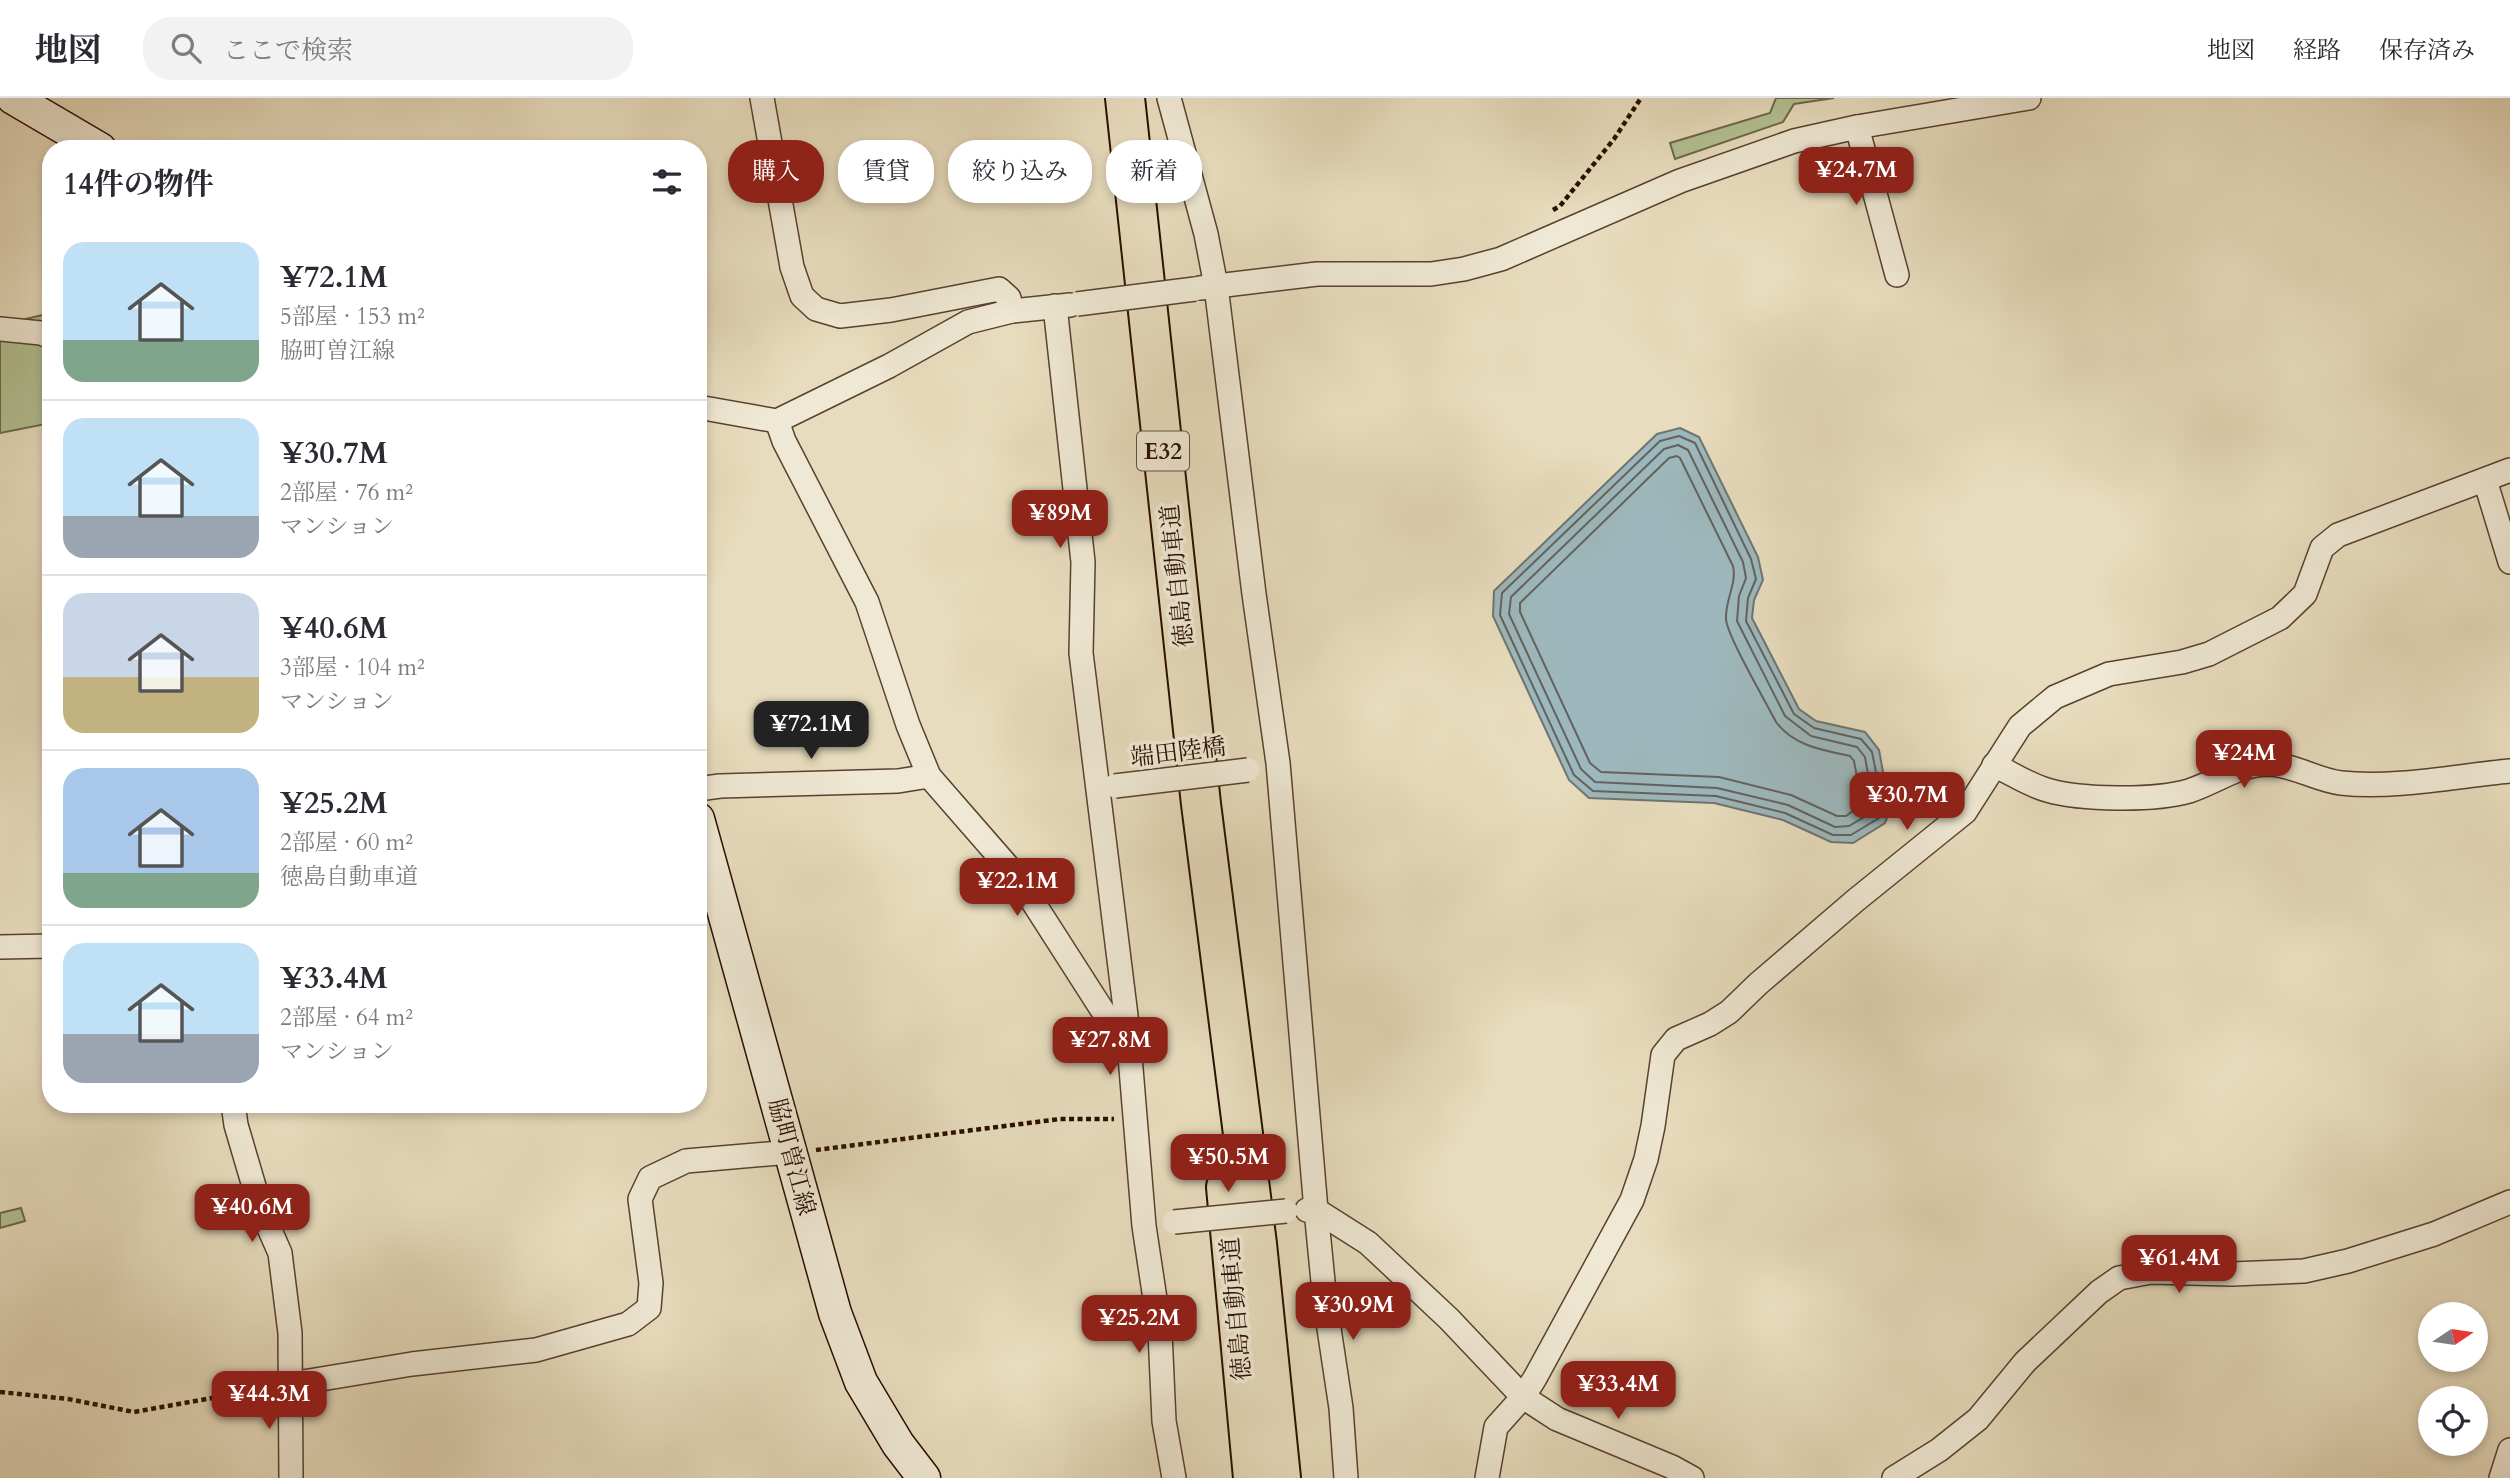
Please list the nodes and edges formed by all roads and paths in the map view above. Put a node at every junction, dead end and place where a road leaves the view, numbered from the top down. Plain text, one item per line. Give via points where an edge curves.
1 (13, 98) edge
2 (762, 98) edge
3 (1125, 98) edge
4 (1169, 98) edge
5 (1641, 98) edge
6 (2029, 98) edge
7 (1857, 127) junction
8 (85, 140) edge
9 (1550, 212) dead end
10 (1897, 275) dead end
11 (1206, 288) junction
12 (1066, 305) junction
13 (1012, 310) junction
14 (0, 328) edge
15 (42, 333) edge
16 (707, 409) edge
17 (777, 421) junction
18 (2510, 470) edge
19 (2485, 480) junction
20 (2510, 562) edge
21 (1278, 763) junction
22 (1994, 765) junction
23 (2510, 771) edge
24 (929, 776) junction
25 (707, 788) edge
26 (1107, 788) junction
27 (1201, 804) junction
28 (707, 851) edge
29 (42, 946) edge
30 (0, 947) edge
31 (1128, 1032) junction
32 (234, 1113) edge
33 (1136, 1119) junction
34 (791, 1152) junction
35 (2510, 1202) edge
36 (1315, 1210) junction
37 (1144, 1226) junction
38 (291, 1384) junction
39 (0, 1392) edge
40 (1523, 1397) junction
41 (2510, 1450) edge
42 (291, 1478) edge
43 (924, 1478) edge
44 (1174, 1478) edge
45 (1253, 1478) edge
46 (1281, 1478) edge
47 (1346, 1478) edge
48 (1486, 1478) edge
49 (1692, 1478) edge
50 (1894, 1478) edge
51 (2501, 1478) edge

1 - 8 main road
2 - 13 street via 792,267 802,296 816,309 840,316 999,289 1009,298
3 - 27 highway, 徳島自動車道 / E32
4 - 11 street via 1206,234
5 - 9 path via 1614,139 1560,206
6 - 7 street
7 - 10 street
7 - 11 street via 1794,141 1692,177 1501,259 1431,274 1317,274
11 - 12 street, bridge
11 - 21 street
12 - 13 street
12 - 26 street via 1083,562 1081,653
13 - 17 street via 968,322
14 - 15 street
16 - 17 street
17 - 24 street via 867,602
18 - 19 street
19 - 20 street
19 - 22 street via 2338,535 2322,548 2305,594 2280,618 2209,654 2109,674 2055,696 2020,726
21 - 26 street, 端田陸橋, bridge
21 - 36 street
22 - 23 street via 2045,790 2083,798 2165,796 2235,769 2268,764 2337,783 2371,785
22 - 40 street via 1956,820 1729,1012 1676,1039 1663,1055 1646,1159 1632,1200
24 - 25 street
24 - 31 street via 1017,877 1108,1019
26 - 31 street
27 - 45 highway, 徳島自動車道 / E32 via 1230,1246
27 - 46 highway, 徳島自動車道 / E32 via 1257,1244
28 - 34 main road, 脇町曽江線
29 - 30 street
31 - 33 street
32 - 38 street via 261,1210 281,1253
33 - 34 path via 1060,1119
33 - 37 street
34 - 38 street via 686,1161 650,1178 640,1199 651,1283 649,1308 628,1324 536,1350
34 - 43 main road, 脇町曽江線 via 835,1312 861,1382
35 - 50 street via 2434,1234 2304,1271 2151,1272 2119,1278 2025,1362 1978,1419
36 - 37 street, bridge
36 - 40 street via 1367,1243 1449,1319
36 - 47 street
37 - 44 street
38 - 39 path via 134,1412
38 - 42 street
40 - 48 street via 1496,1427
40 - 49 street via 1557,1419
41 - 51 street

